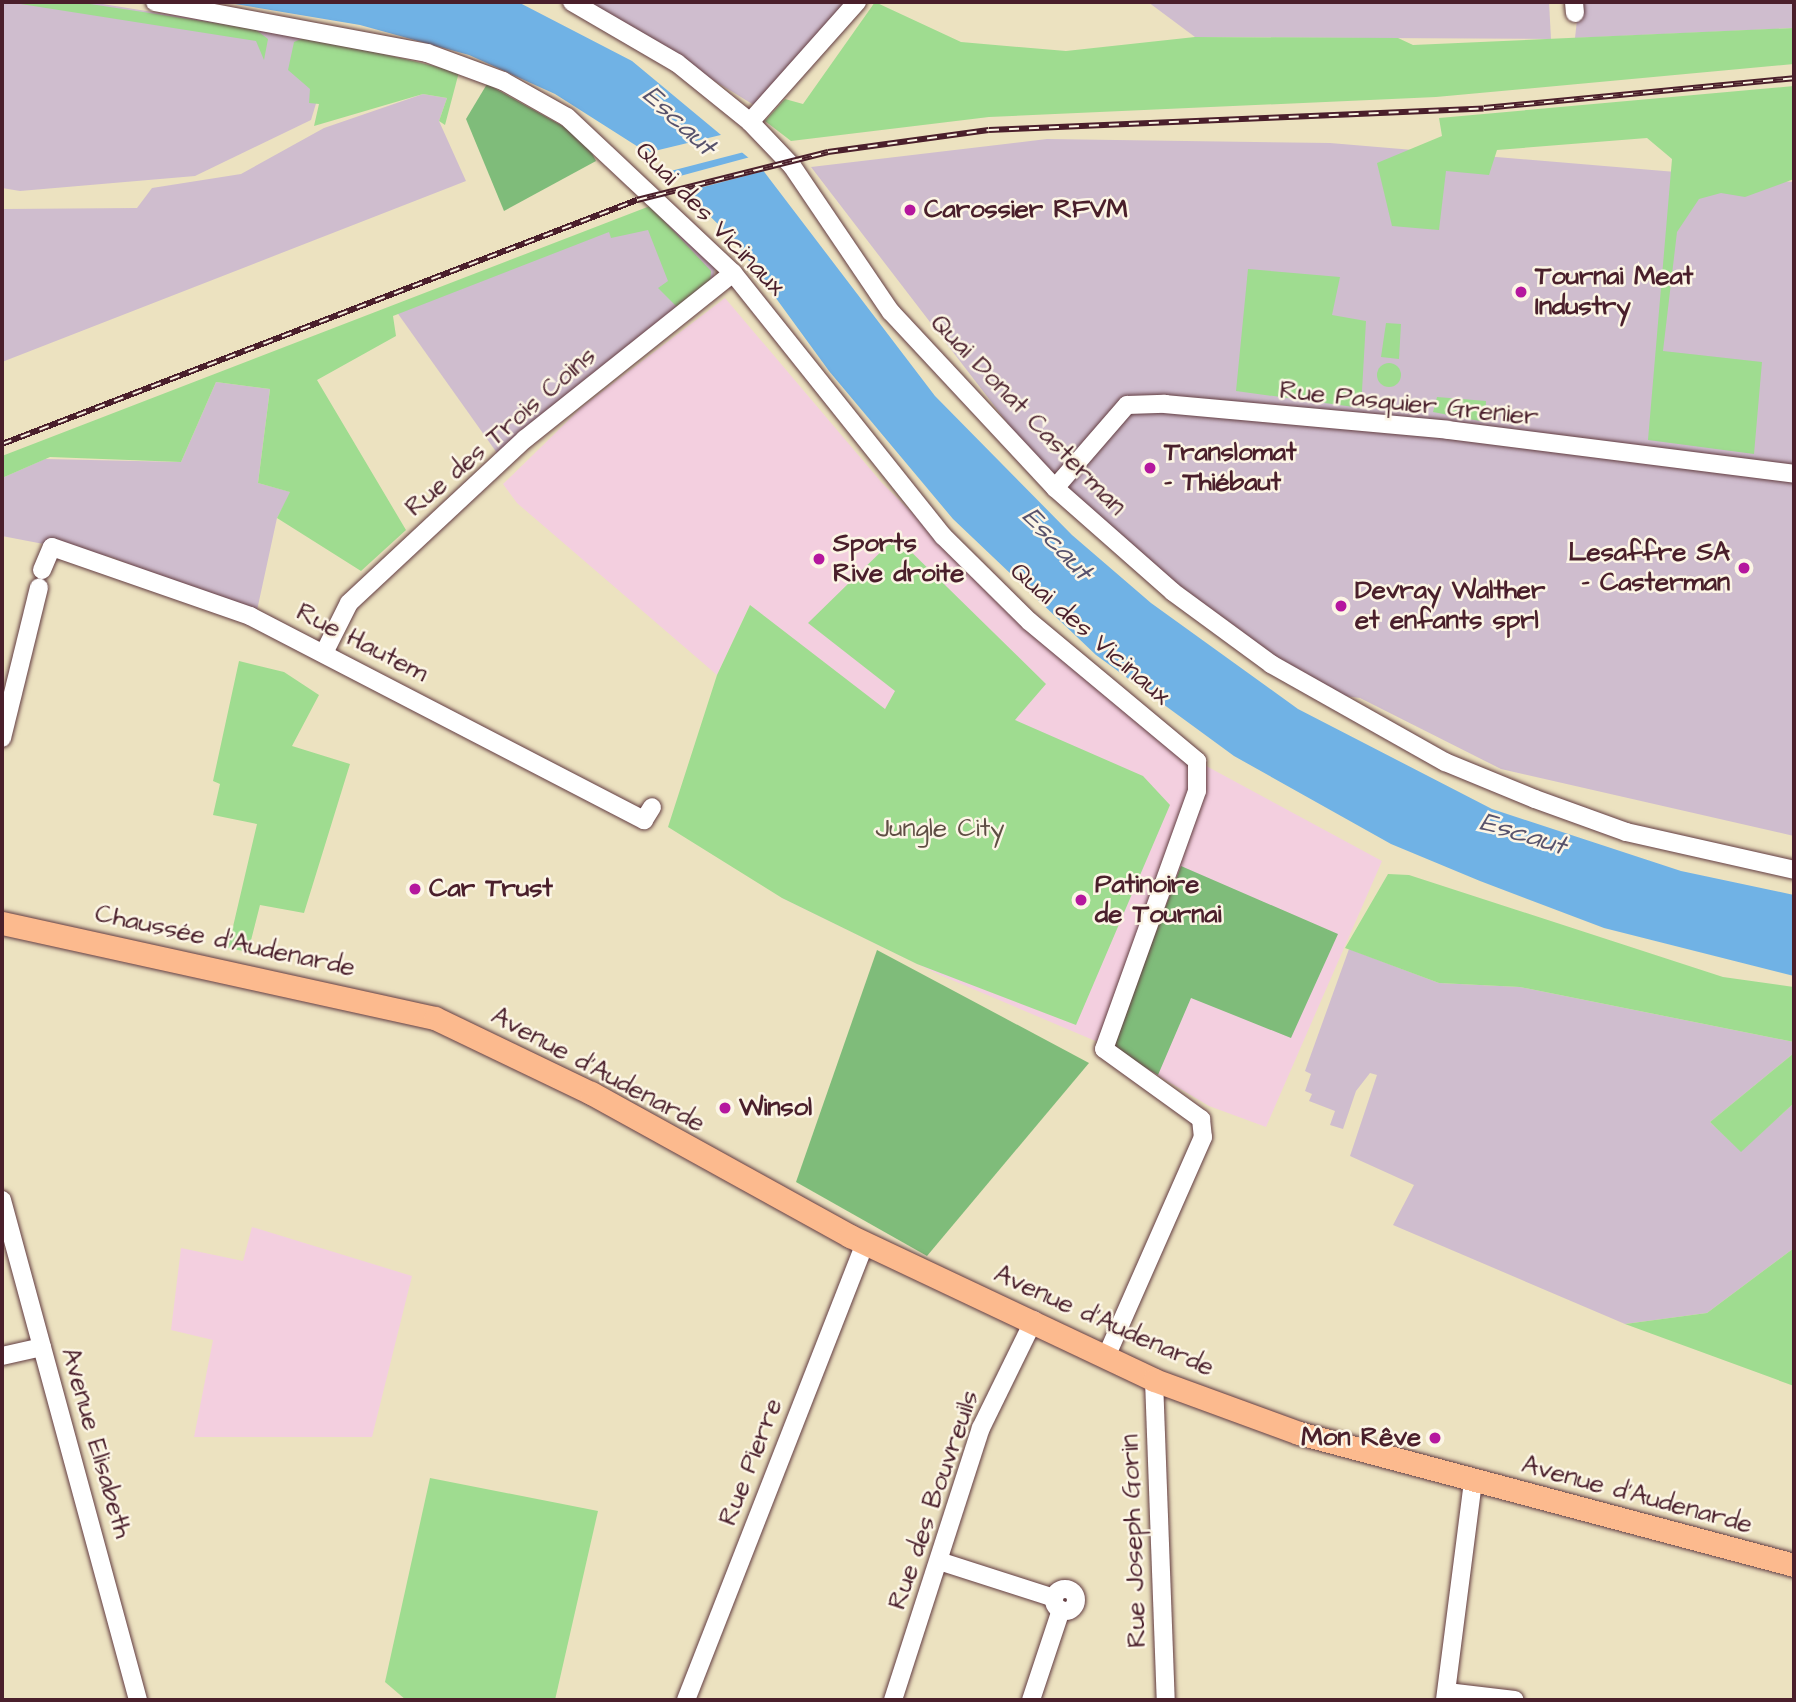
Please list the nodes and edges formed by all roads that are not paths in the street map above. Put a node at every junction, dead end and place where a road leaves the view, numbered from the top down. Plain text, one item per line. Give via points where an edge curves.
1 (155, 2) edge
2 (572, 2) edge
3 (857, 2) edge
4 (750, 122) junction
5 (733, 273) junction
6 (1794, 474) edge
7 (1055, 488) junction
8 (326, 649) junction
9 (2, 738) edge
10 (652, 807) dead end
11 (1794, 870) edge
12 (2, 923) edge
13 (435, 1018) joint
14 (2, 1200) edge
15 (865, 1244) junction
16 (1034, 1320) junction
17 (42, 1347) junction
18 (1107, 1355) junction
19 (2, 1356) edge
20 (1154, 1380) junction
21 (1473, 1481) junction
22 (940, 1561) junction
23 (1794, 1565) edge
24 (1446, 1696) edge
25 (138, 1700) edge
26 (685, 1700) edge
27 (893, 1700) edge
28 (1031, 1700) edge
29 (1166, 1700) edge
30 (1515, 1700) edge

1 - 5 street, Quai des Vicinaux via 390,43 503,81 602,146
2 - 4 street, Quai Donat Casterman via 677,63
3 - 4 street
4 - 7 street, Quai Donat Casterman via 792,166 891,312
5 - 8 street, Rue des Trois Coins via 525,439 349,603
5 - 18 street, Quai des Vicinaux via 943,536 1029,621 1197,761 1197,791 1104,1049 1201,1119 1203,1137
6 - 7 street, Rue Pasquier Grenier via 1448,430 1165,404 1127,405
7 - 11 street, Quai Donat Casterman via 1172,592 1271,664 1445,762 1626,832
8 - 9 street, Rue Hautem via 250,616 52,547
8 - 10 street, Rue Hautem via 645,820
12 - 13 main road, Chaussée d'Audenarde
13 - 15 main road, Avenue d'Audenarde via 591,1093
14 - 17 street, Avenue Elisabeth
15 - 16 main road, Avenue d'Audenarde
15 - 26 street, Rue Pierre
16 - 18 main road, Avenue d'Audenarde
16 - 22 street, Rue des Bouvreuils via 981,1428
17 - 19 street
17 - 25 street, Avenue Elisabeth
18 - 20 main road, Avenue d'Audenarde
20 - 21 main road, Avenue d'Audenarde via 1299,1433
20 - 29 street, Rue Joseph Gorin
21 - 23 main road, Avenue d'Audenarde
21 - 24 street
22 - 27 street, Rue des Bouvreuils
22 - 28 street via 1057,1604
24 - 30 street

